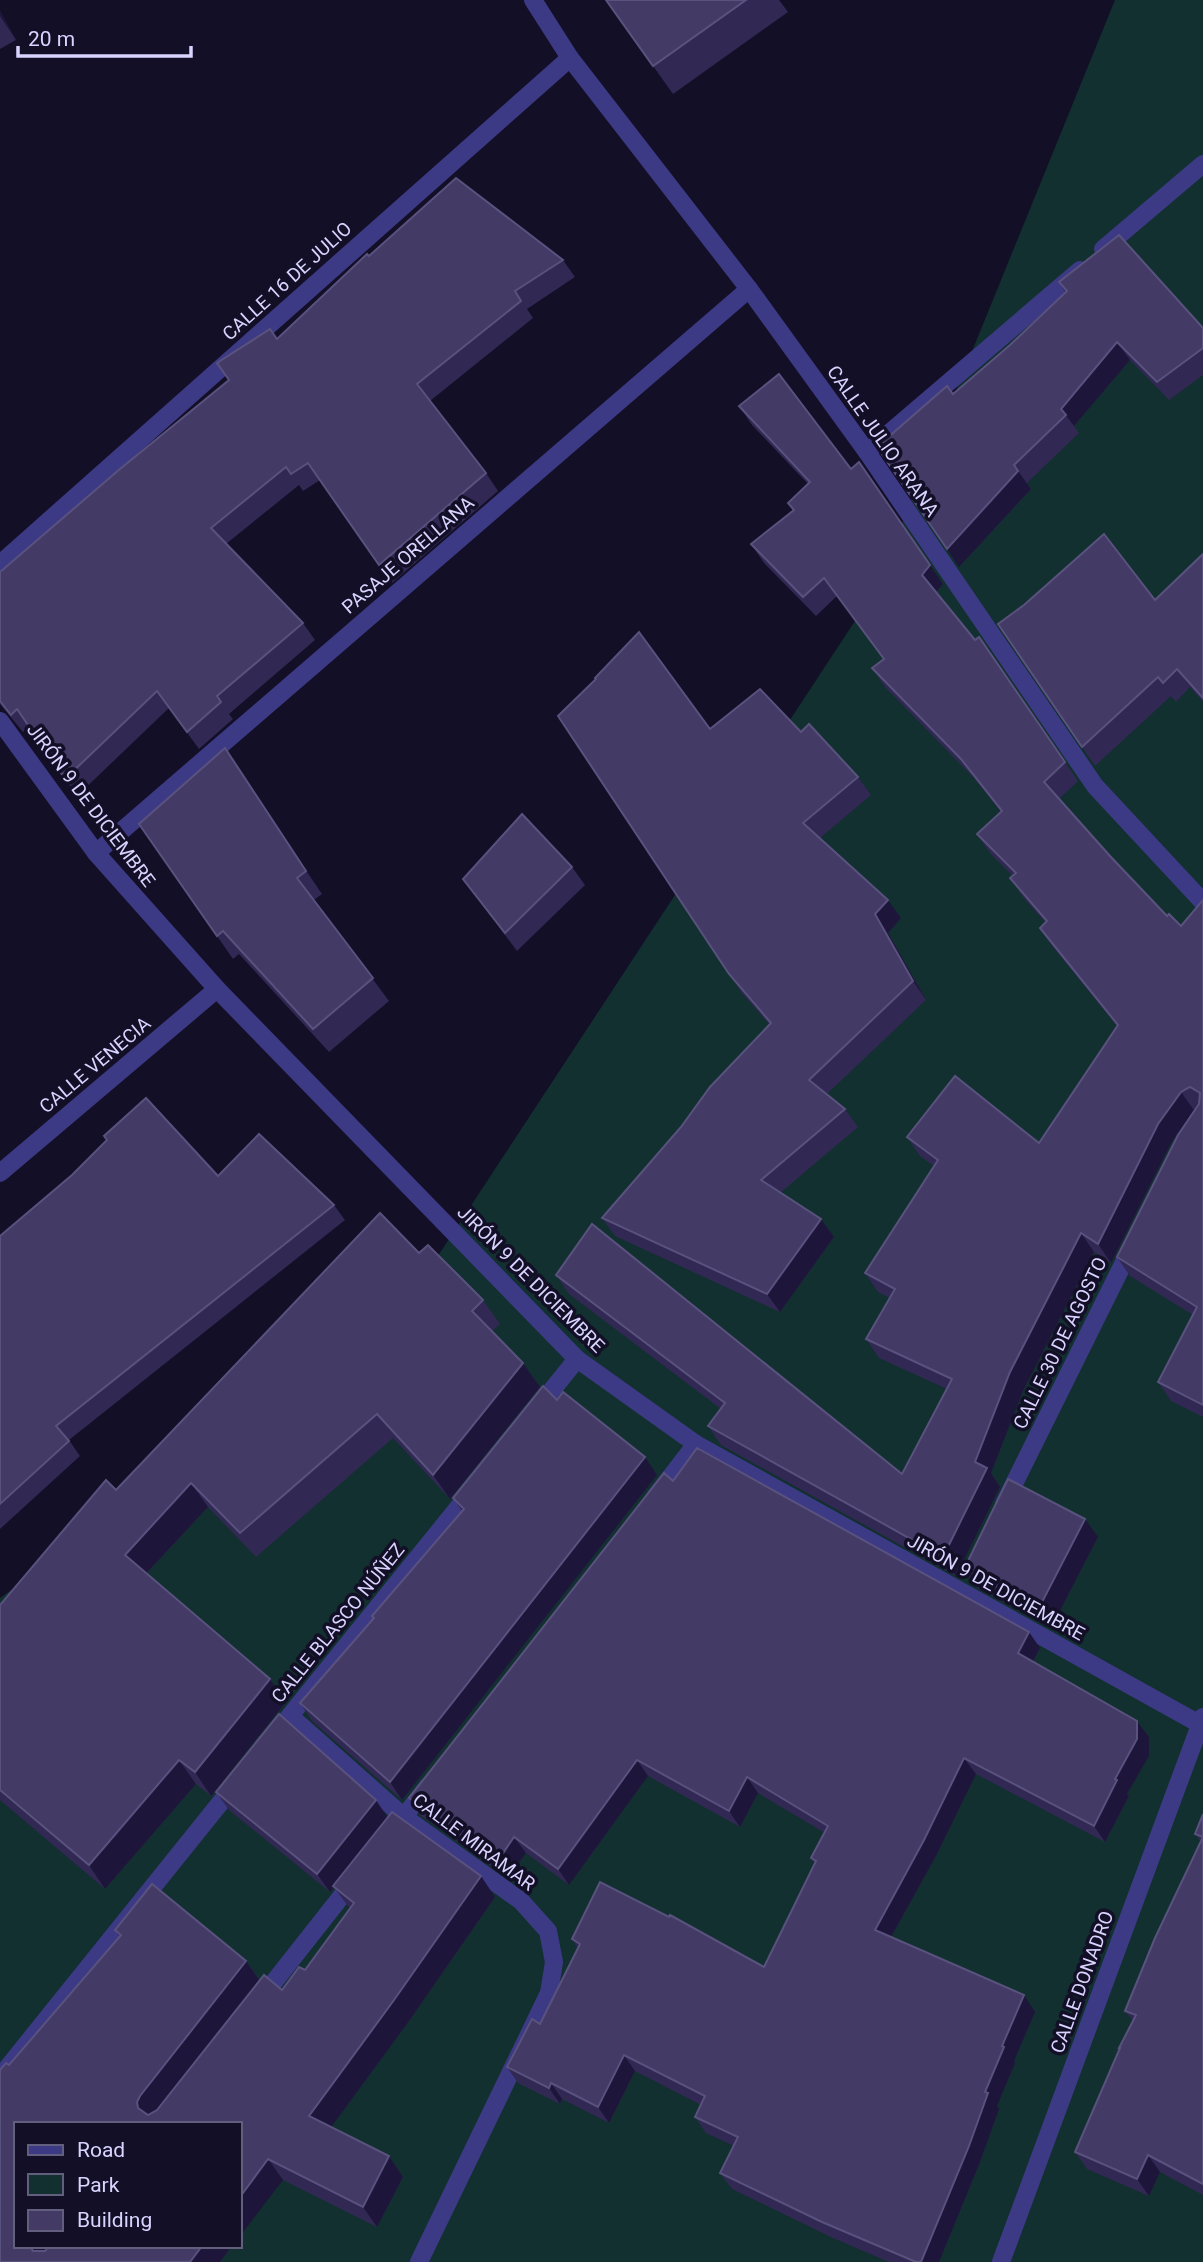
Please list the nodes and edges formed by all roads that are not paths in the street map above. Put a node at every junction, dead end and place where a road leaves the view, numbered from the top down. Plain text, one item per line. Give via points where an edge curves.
1 (533, 0) edge
2 (570, 58) junction
3 (1203, 164) edge
4 (749, 289) junction
5 (867, 452) junction
6 (0, 565) edge
7 (0, 721) edge
8 (96, 853) junction
9 (1203, 902) edge
10 (217, 989) junction
11 (0, 1173) edge
12 (1138, 1234) edge
13 (577, 1359) junction
14 (525, 1424) edge
15 (696, 1444) junction
16 (481, 1478) edge
17 (645, 1510) edge
18 (997, 1518) edge
19 (290, 1716) junction
20 (1202, 1723) edge
21 (265, 1748) edge
22 (247, 1769) edge
23 (438, 1773) edge
24 (404, 1817) junction
25 (249, 2014) edge
26 (0, 2077) edge
27 (419, 2262) edge
28 (1000, 2262) edge

1 - 2 street, CALLE JULIO ARANA
2 - 4 street, CALLE JULIO ARANA
2 - 6 street, CALLE 16 DE JULIO
3 - 5 street
4 - 5 street, CALLE JULIO ARANA
4 - 8 street, PASAJE ORELLANA
5 - 9 street, CALLE JULIO ARANA via 1095,786
7 - 8 street, JIRÓN 9 DE DICIEMBRE
8 - 10 street, JIRÓN 9 DE DICIEMBRE
10 - 11 street, CALLE VENECIA
10 - 13 street, JIRÓN 9 DE DICIEMBRE
12 - 18 street, CALLE 30 DE AGOSTO
13 - 14 street
13 - 15 street, JIRÓN 9 DE DICIEMBRE
15 - 17 street
15 - 20 street, JIRÓN 9 DE DICIEMBRE via 964,1585
16 - 19 street, CALLE BLASCO NÚÑEZ
19 - 21 street, CALLE BLASCO NÚÑEZ
19 - 24 street, CALLE MIRAMAR
20 - 28 street, CALLE DONADRO
22 - 26 street
23 - 24 street
24 - 25 street
24 - 27 street, CALLE MIRAMAR via 521,1901 548,1931 554,1962 549,1993

